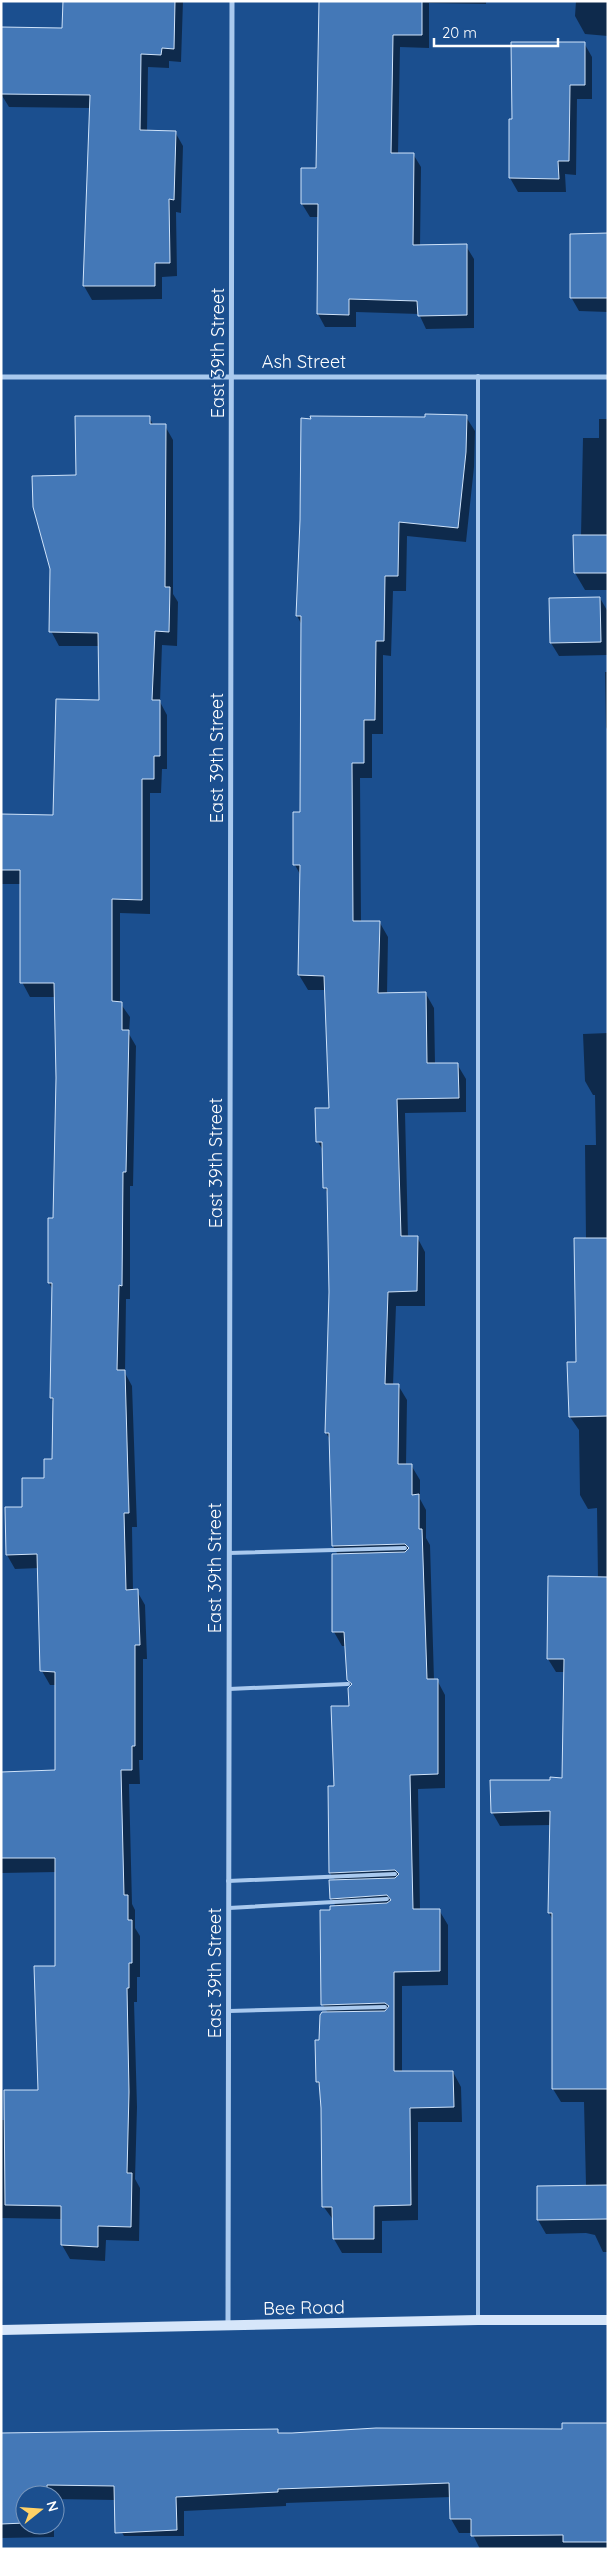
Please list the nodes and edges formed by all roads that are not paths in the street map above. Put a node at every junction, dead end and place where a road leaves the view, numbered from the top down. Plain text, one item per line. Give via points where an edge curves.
1 (232, 1) edge
2 (232, 376) junction
3 (478, 376) junction
4 (1, 377) edge
5 (608, 377) edge
6 (406, 1548) dead end
7 (229, 1553) junction
8 (348, 1684) dead end
9 (229, 1688) junction
10 (395, 1874) dead end
11 (228, 1881) junction
12 (387, 1899) dead end
13 (229, 1908) junction
14 (385, 2007) dead end
15 (229, 2011) junction
16 (478, 2320) junction
17 (608, 2320) edge
18 (228, 2326) junction
19 (1, 2330) edge

1 - 2 street, East 39th Street
2 - 3 street, Ash Street
2 - 4 street, Ash Street
2 - 7 street, East 39th Street
3 - 5 street, Ash Street
3 - 16 lane
6 - 7 lane
7 - 9 street, East 39th Street
8 - 9 lane
9 - 11 street, East 39th Street
10 - 11 lane
11 - 13 street, East 39th Street
12 - 13 lane
13 - 15 street, East 39th Street
14 - 15 lane
15 - 18 street, East 39th Street
16 - 17 main road, Bee Road
16 - 18 main road, Bee Road
18 - 19 main road, Bee Road

